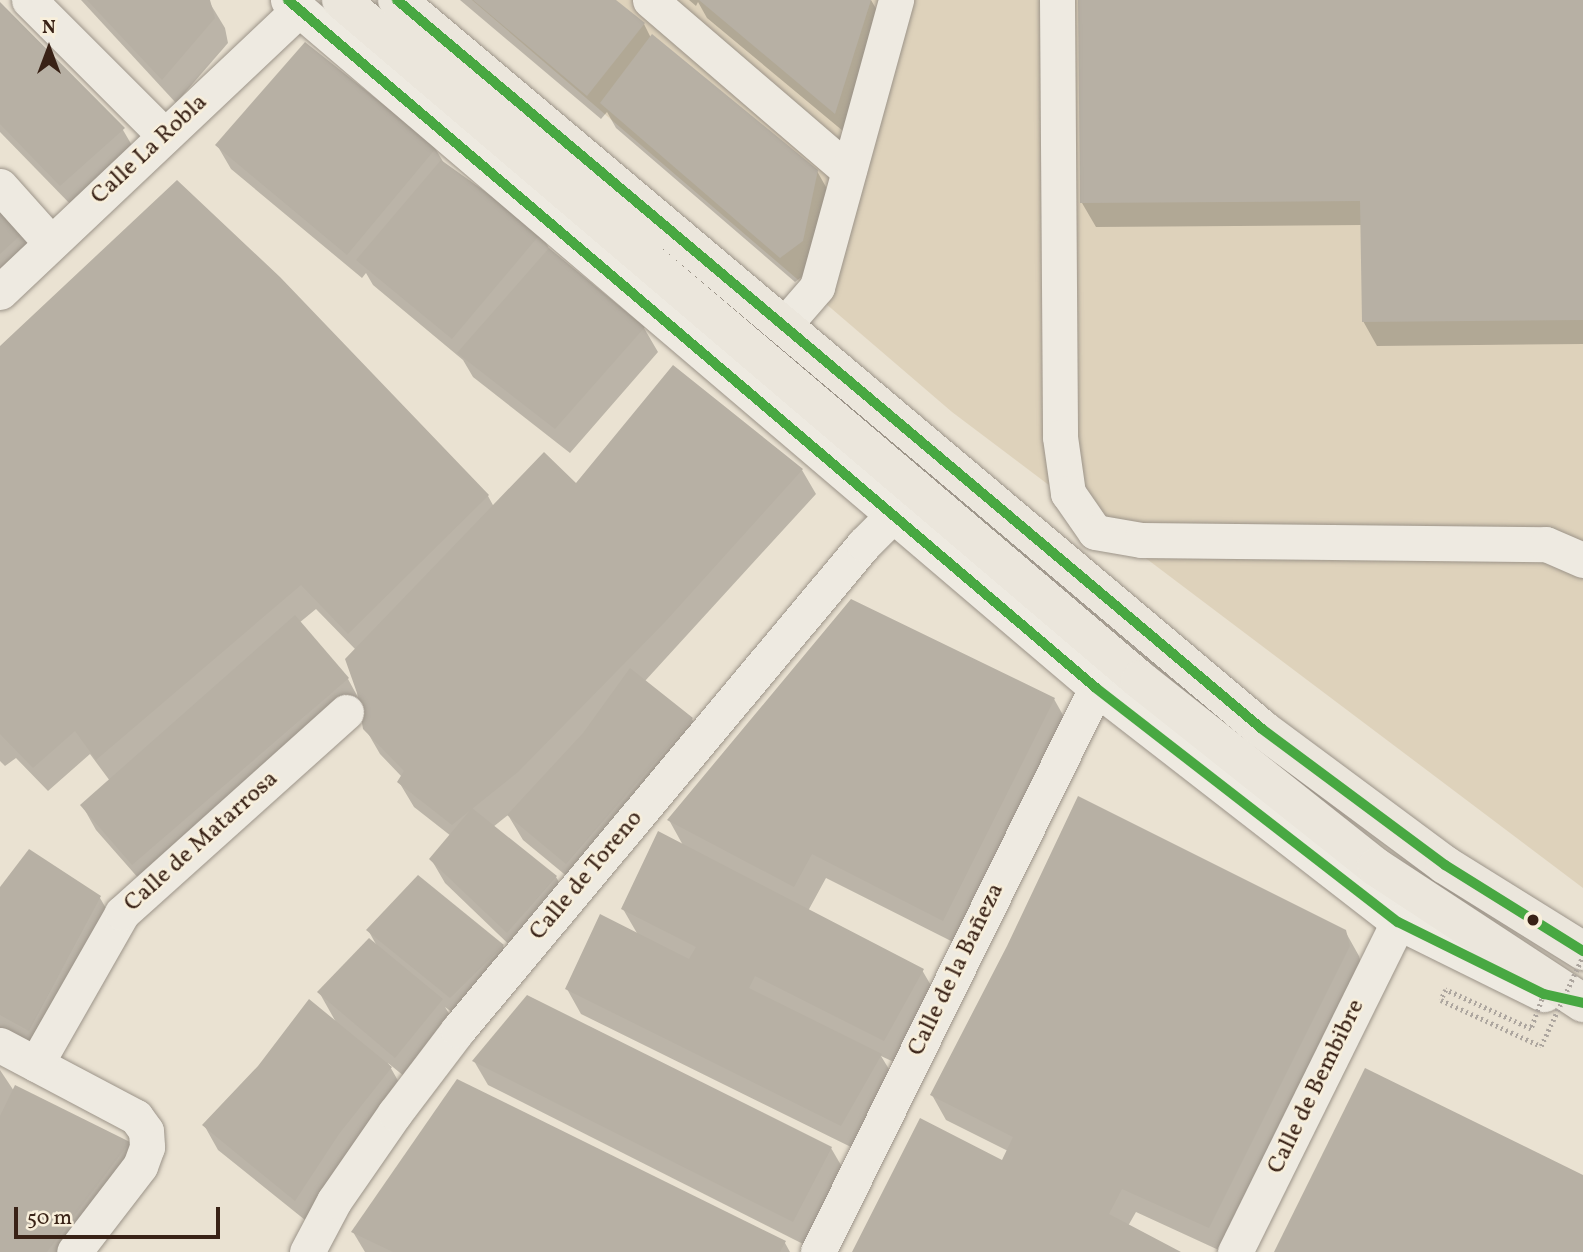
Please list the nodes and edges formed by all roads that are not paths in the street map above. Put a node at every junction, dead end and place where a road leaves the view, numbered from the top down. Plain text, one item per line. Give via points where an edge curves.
1 (29, 0) edge
2 (341, 0) edge
3 (397, 0) edge
4 (650, 0) edge
5 (897, 0) edge
6 (1057, 0) edge
7 (293, 4) edge
8 (166, 136) junction
9 (849, 171) junction
10 (0, 186) edge
11 (50, 242) junction
12 (0, 292) edge
13 (785, 324) junction
14 (891, 517) junction
15 (1583, 560) edge
16 (1096, 688) junction
17 (346, 712) dead end
18 (1398, 922) junction
19 (1583, 951) edge
20 (1582, 1002) edge
21 (0, 1045) edge
22 (36, 1064) junction
23 (74, 1252) edge
24 (307, 1252) edge
25 (818, 1252) edge
26 (1235, 1252) edge

1 - 8 street
2 - 20 main road via 1140,680 1376,867
3 - 13 main road
4 - 9 street
5 - 9 street
6 - 15 street via 1060,437 1068,493 1095,532 1140,540 1545,544
7 - 8 street, Calle La Robla
7 - 14 street
8 - 11 street, Calle La Robla
9 - 13 street via 817,287
10 - 11 street
11 - 12 street, Calle La Robla
13 - 19 main road via 1262,729 1445,865
14 - 16 street
14 - 24 street, Calle de Toreno via 458,1030 341,1190
16 - 18 street
16 - 25 street, Calle de la Bañeza
17 - 22 street, Calle de Matarrosa via 122,913
18 - 20 street via 1544,994
18 - 26 street, Calle de Bembibre
21 - 22 street
22 - 23 street via 136,1117 146,1131 147,1147 140,1166

